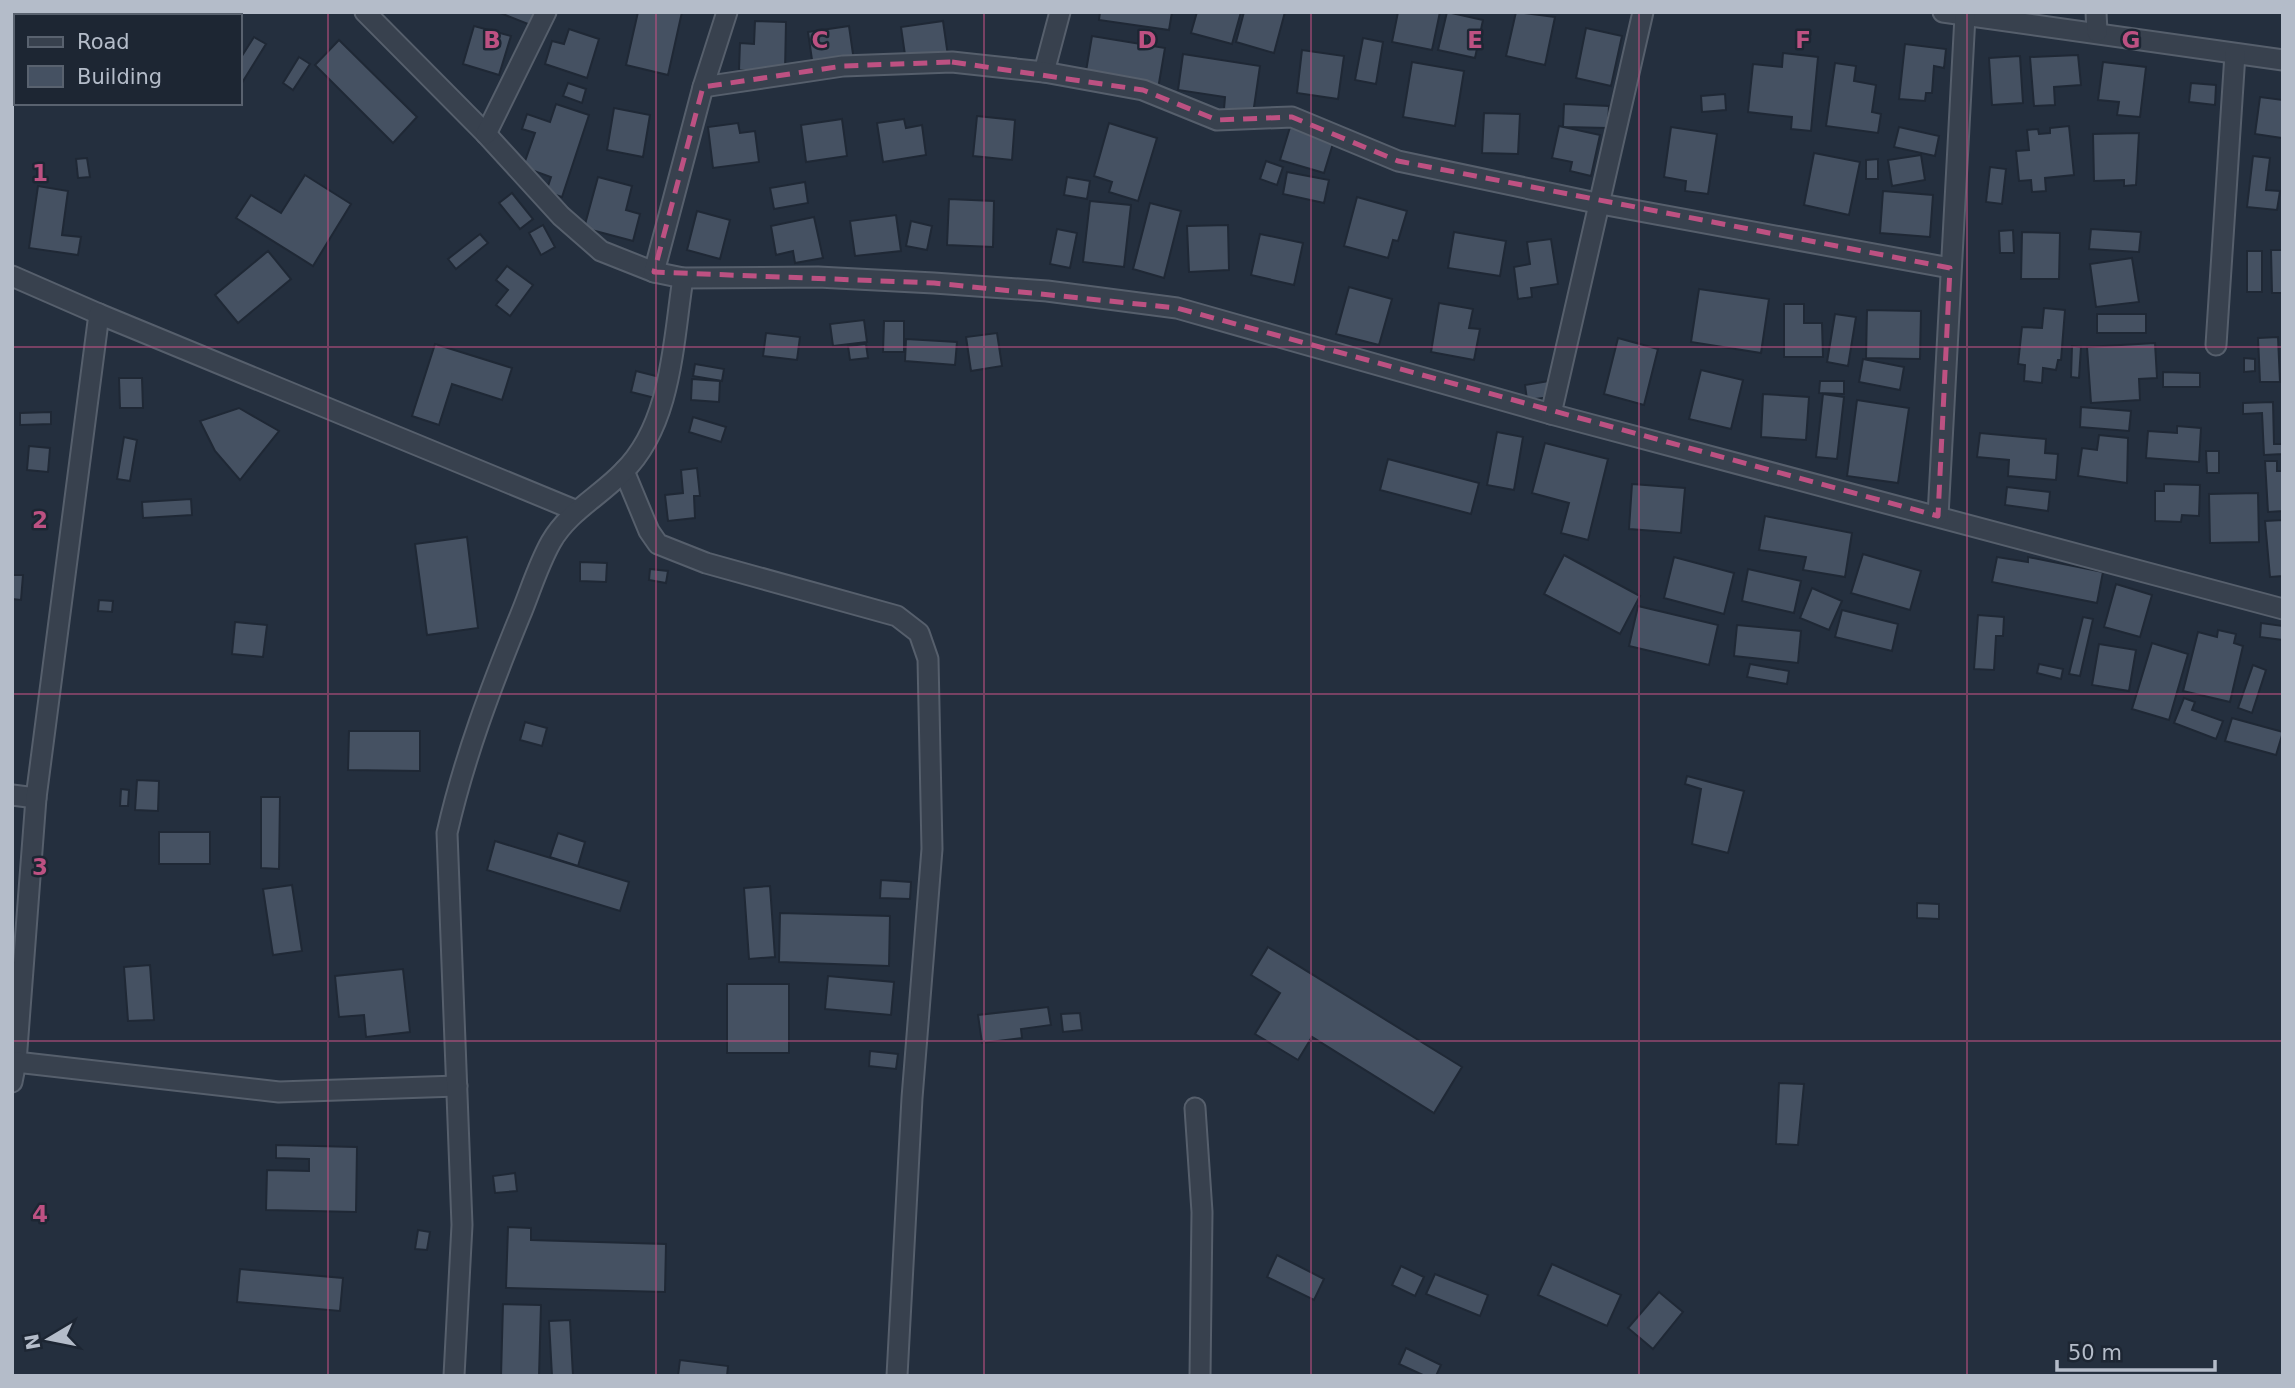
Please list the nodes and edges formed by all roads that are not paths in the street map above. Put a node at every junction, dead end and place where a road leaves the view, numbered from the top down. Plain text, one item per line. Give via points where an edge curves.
1 (546, 12) edge
2 (727, 12) edge
3 (1060, 12) edge
4 (1643, 12) edge
5 (1943, 12) edge
6 (372, 14) edge
7 (1965, 16) junction
8 (2097, 22) edge
9 (2235, 54) junction
10 (2283, 60) edge
11 (1044, 72) junction
12 (703, 87) junction
13 (486, 134) junction
14 (1601, 204) junction
15 (1950, 268) junction
16 (654, 272) junction
17 (12, 276) edge
18 (683, 278) junction
19 (99, 314) junction
20 (2216, 345) dead end
21 (1551, 414) junction
22 (624, 471) junction
23 (577, 511) junction
24 (1938, 516) junction
25 (2283, 609) edge
26 (12, 795) edge
27 (36, 798) junction
28 (14, 1072) edge
29 (457, 1086) junction
30 (1195, 1108) dead end
31 (454, 1376) edge
32 (897, 1376) edge
33 (1200, 1376) edge

1 - 13 street
2 - 12 street
3 - 11 street
4 - 14 street
5 - 7 street
6 - 13 street
7 - 8 street
7 - 15 street
8 - 9 street
9 - 10 street
9 - 20 street
11 - 12 street via 951,62 857,66
11 - 14 street via 1143,90 1217,120 1292,117 1398,161
12 - 16 street
13 - 16 street via 561,216 601,251
14 - 15 street
14 - 21 street
15 - 24 street
16 - 18 street
17 - 19 street
18 - 21 street via 818,277 934,283 1047,291 1177,309
18 - 22 street via 654,429
19 - 23 street
19 - 27 street
21 - 24 street
22 - 23 street
22 - 32 street via 658,544 706,563 897,617 919,633 928,659 932,849
23 - 29 street via 551,541 489,694 458,783 447,833
24 - 25 street
26 - 27 street
27 - 28 street
28 - 29 street via 279,1092
29 - 31 street via 462,1225
30 - 33 street via 1202,1212

